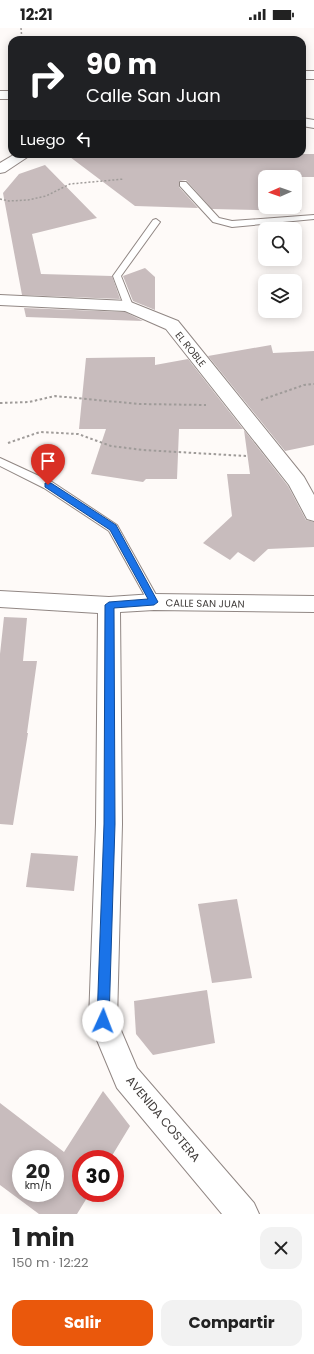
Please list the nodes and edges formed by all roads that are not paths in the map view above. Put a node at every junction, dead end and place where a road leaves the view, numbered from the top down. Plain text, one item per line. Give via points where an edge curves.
1 (18, 158) edge
2 (0, 169) edge
3 (182, 184) dead end
4 (314, 217) edge
5 (156, 222) dead end
6 (0, 300) edge
7 (128, 306) junction
8 (0, 462) edge
9 (314, 514) edge
10 (0, 599) edge
11 (154, 602) junction
12 (314, 604) edge
13 (109, 605) junction
14 (243, 1214) edge

1 - 2 street
3 - 4 lane via 216,220 232,224
5 - 7 lane via 117,276
6 - 7 street, EL ROBLE
7 - 9 street, EL ROBLE via 172,325 297,482
8 - 11 lane via 48,485 113,528
10 - 13 street, CALLE SAN JUAN
11 - 12 street, CALLE SAN JUAN
11 - 13 street, CALLE SAN JUAN
13 - 14 street, AVENIDA COSTERA via 109,824 103,1021 127,1078

